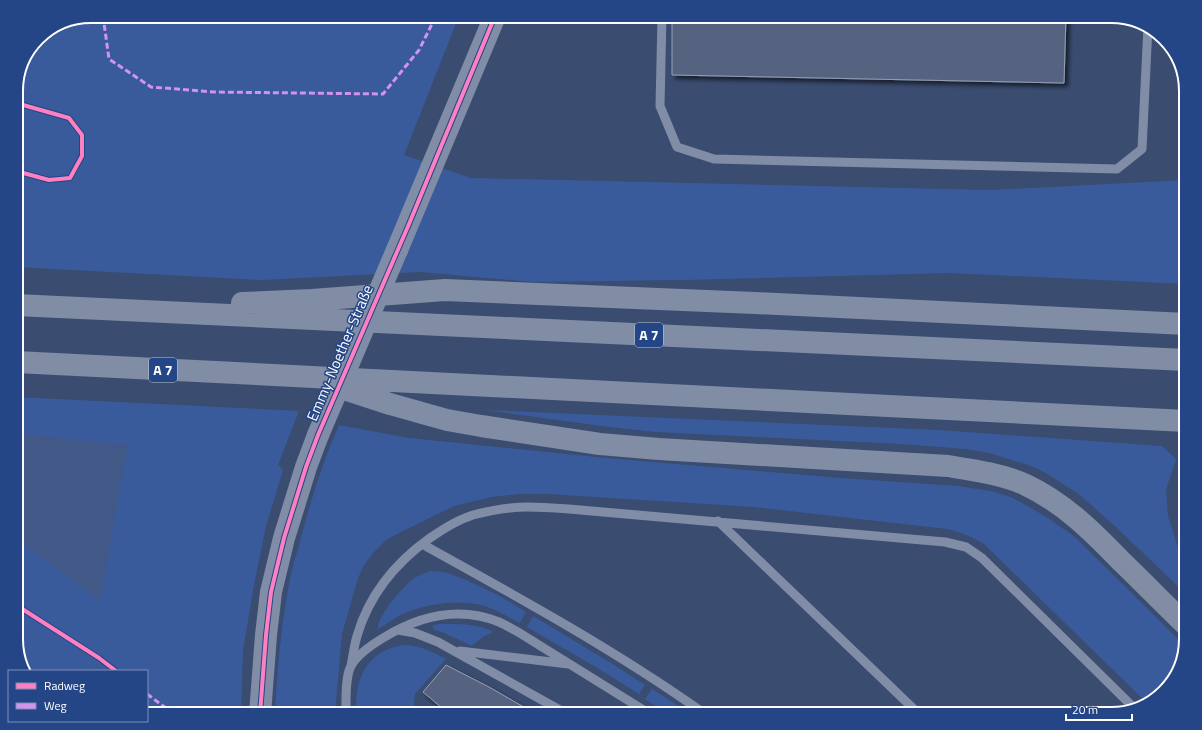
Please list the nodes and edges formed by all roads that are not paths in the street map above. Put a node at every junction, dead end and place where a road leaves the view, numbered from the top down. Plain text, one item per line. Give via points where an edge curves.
1 (492, 23) edge
2 (662, 23) edge
3 (1148, 34) edge
4 (23, 305) edge
5 (112, 310) junction
6 (1179, 324) edge
7 (1179, 360) edge
8 (23, 362) edge
9 (309, 377) junction
10 (1179, 420) edge
11 (718, 521) junction
12 (422, 544) junction
13 (1179, 618) edge
14 (398, 630) junction
15 (455, 651) junction
16 (571, 665) junction
17 (351, 666) junction
18 (1130, 704) edge
19 (260, 707) edge
20 (346, 707) edge
21 (555, 707) edge
22 (639, 707) edge
23 (695, 707) edge
24 (912, 707) edge

1 - 19 street, Emmy-Noether-Straße, bridge via 306,467 284,538 271,592
2 - 3 lane via 660,106 677,147 714,159 1117,169 1142,149
4 - 5 highway, A 7
5 - 6 highway via 312,300 445,290
5 - 7 highway, A 7
8 - 9 highway, A 7
9 - 10 highway, A 7
9 - 13 highway via 416,412 481,426 600,444 948,466 1000,477 1023,484 1047,496 1076,517
11 - 12 lane via 525,507 472,515 457,521
11 - 18 lane via 945,542 966,547 982,558
11 - 24 lane
12 - 17 lane via 386,578 372,600 357,637
12 - 23 lane via 591,639
14 - 15 lane via 415,632
14 - 16 lane via 425,618 455,614 472,615 500,622
14 - 17 lane via 366,650
15 - 16 lane
15 - 21 lane
16 - 22 lane
17 - 20 lane

